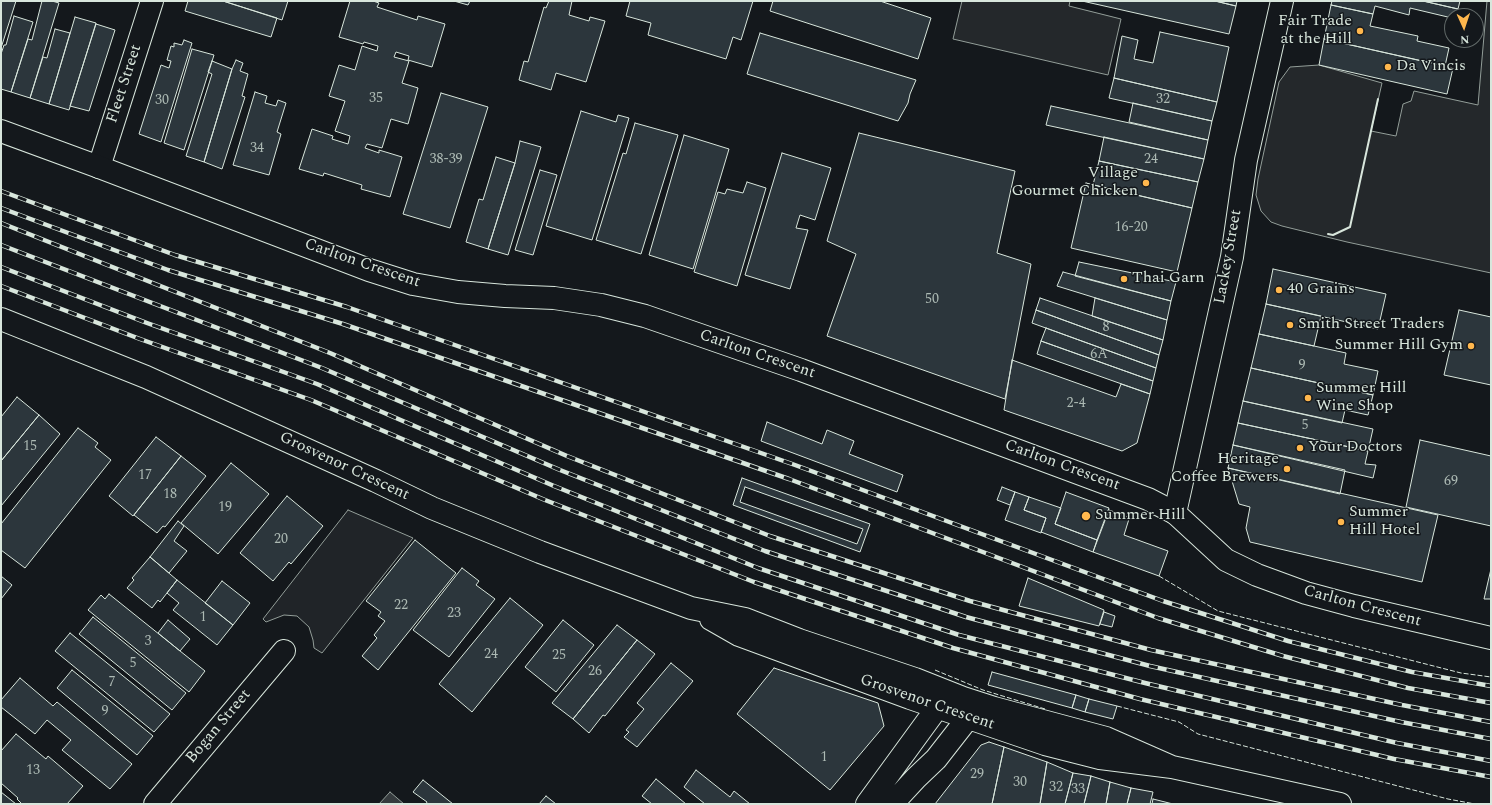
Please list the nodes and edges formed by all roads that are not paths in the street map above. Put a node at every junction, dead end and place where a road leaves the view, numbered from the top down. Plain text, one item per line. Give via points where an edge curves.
1 (152, 1) edge
2 (1282, 1) edge
3 (1, 131) edge
4 (99, 167) junction
5 (1, 319) edge
6 (1175, 513) junction
7 (691, 608) junction
8 (1491, 638) edge
9 (284, 651) dead end
10 (937, 708) junction
11 (965, 708) junction
12 (155, 804) edge
13 (867, 804) edge
14 (892, 804) edge
15 (1340, 804) edge

1 - 4 street, Fleet Street
2 - 6 street, Lackey Street via 1246,160 1232,257
3 - 4 street, Carlton Crescent
4 - 6 street, Carlton Crescent via 369,270 413,284 458,292 554,298 601,305 645,316 801,370 1108,483
5 - 7 street, Grosvenor Crescent via 146,377 439,511
6 - 8 street, Carlton Crescent via 1226,560 1257,575 1354,606
7 - 10 street, Grosvenor Crescent via 739,635
7 - 11 street, Grosvenor Crescent via 745,619 915,679
9 - 12 street, Bogan Street
10 - 11 street
10 - 13 street
11 - 14 street via 936,759
11 - 15 street, Grosvenor Crescent via 1045,744 1100,758 1172,767

